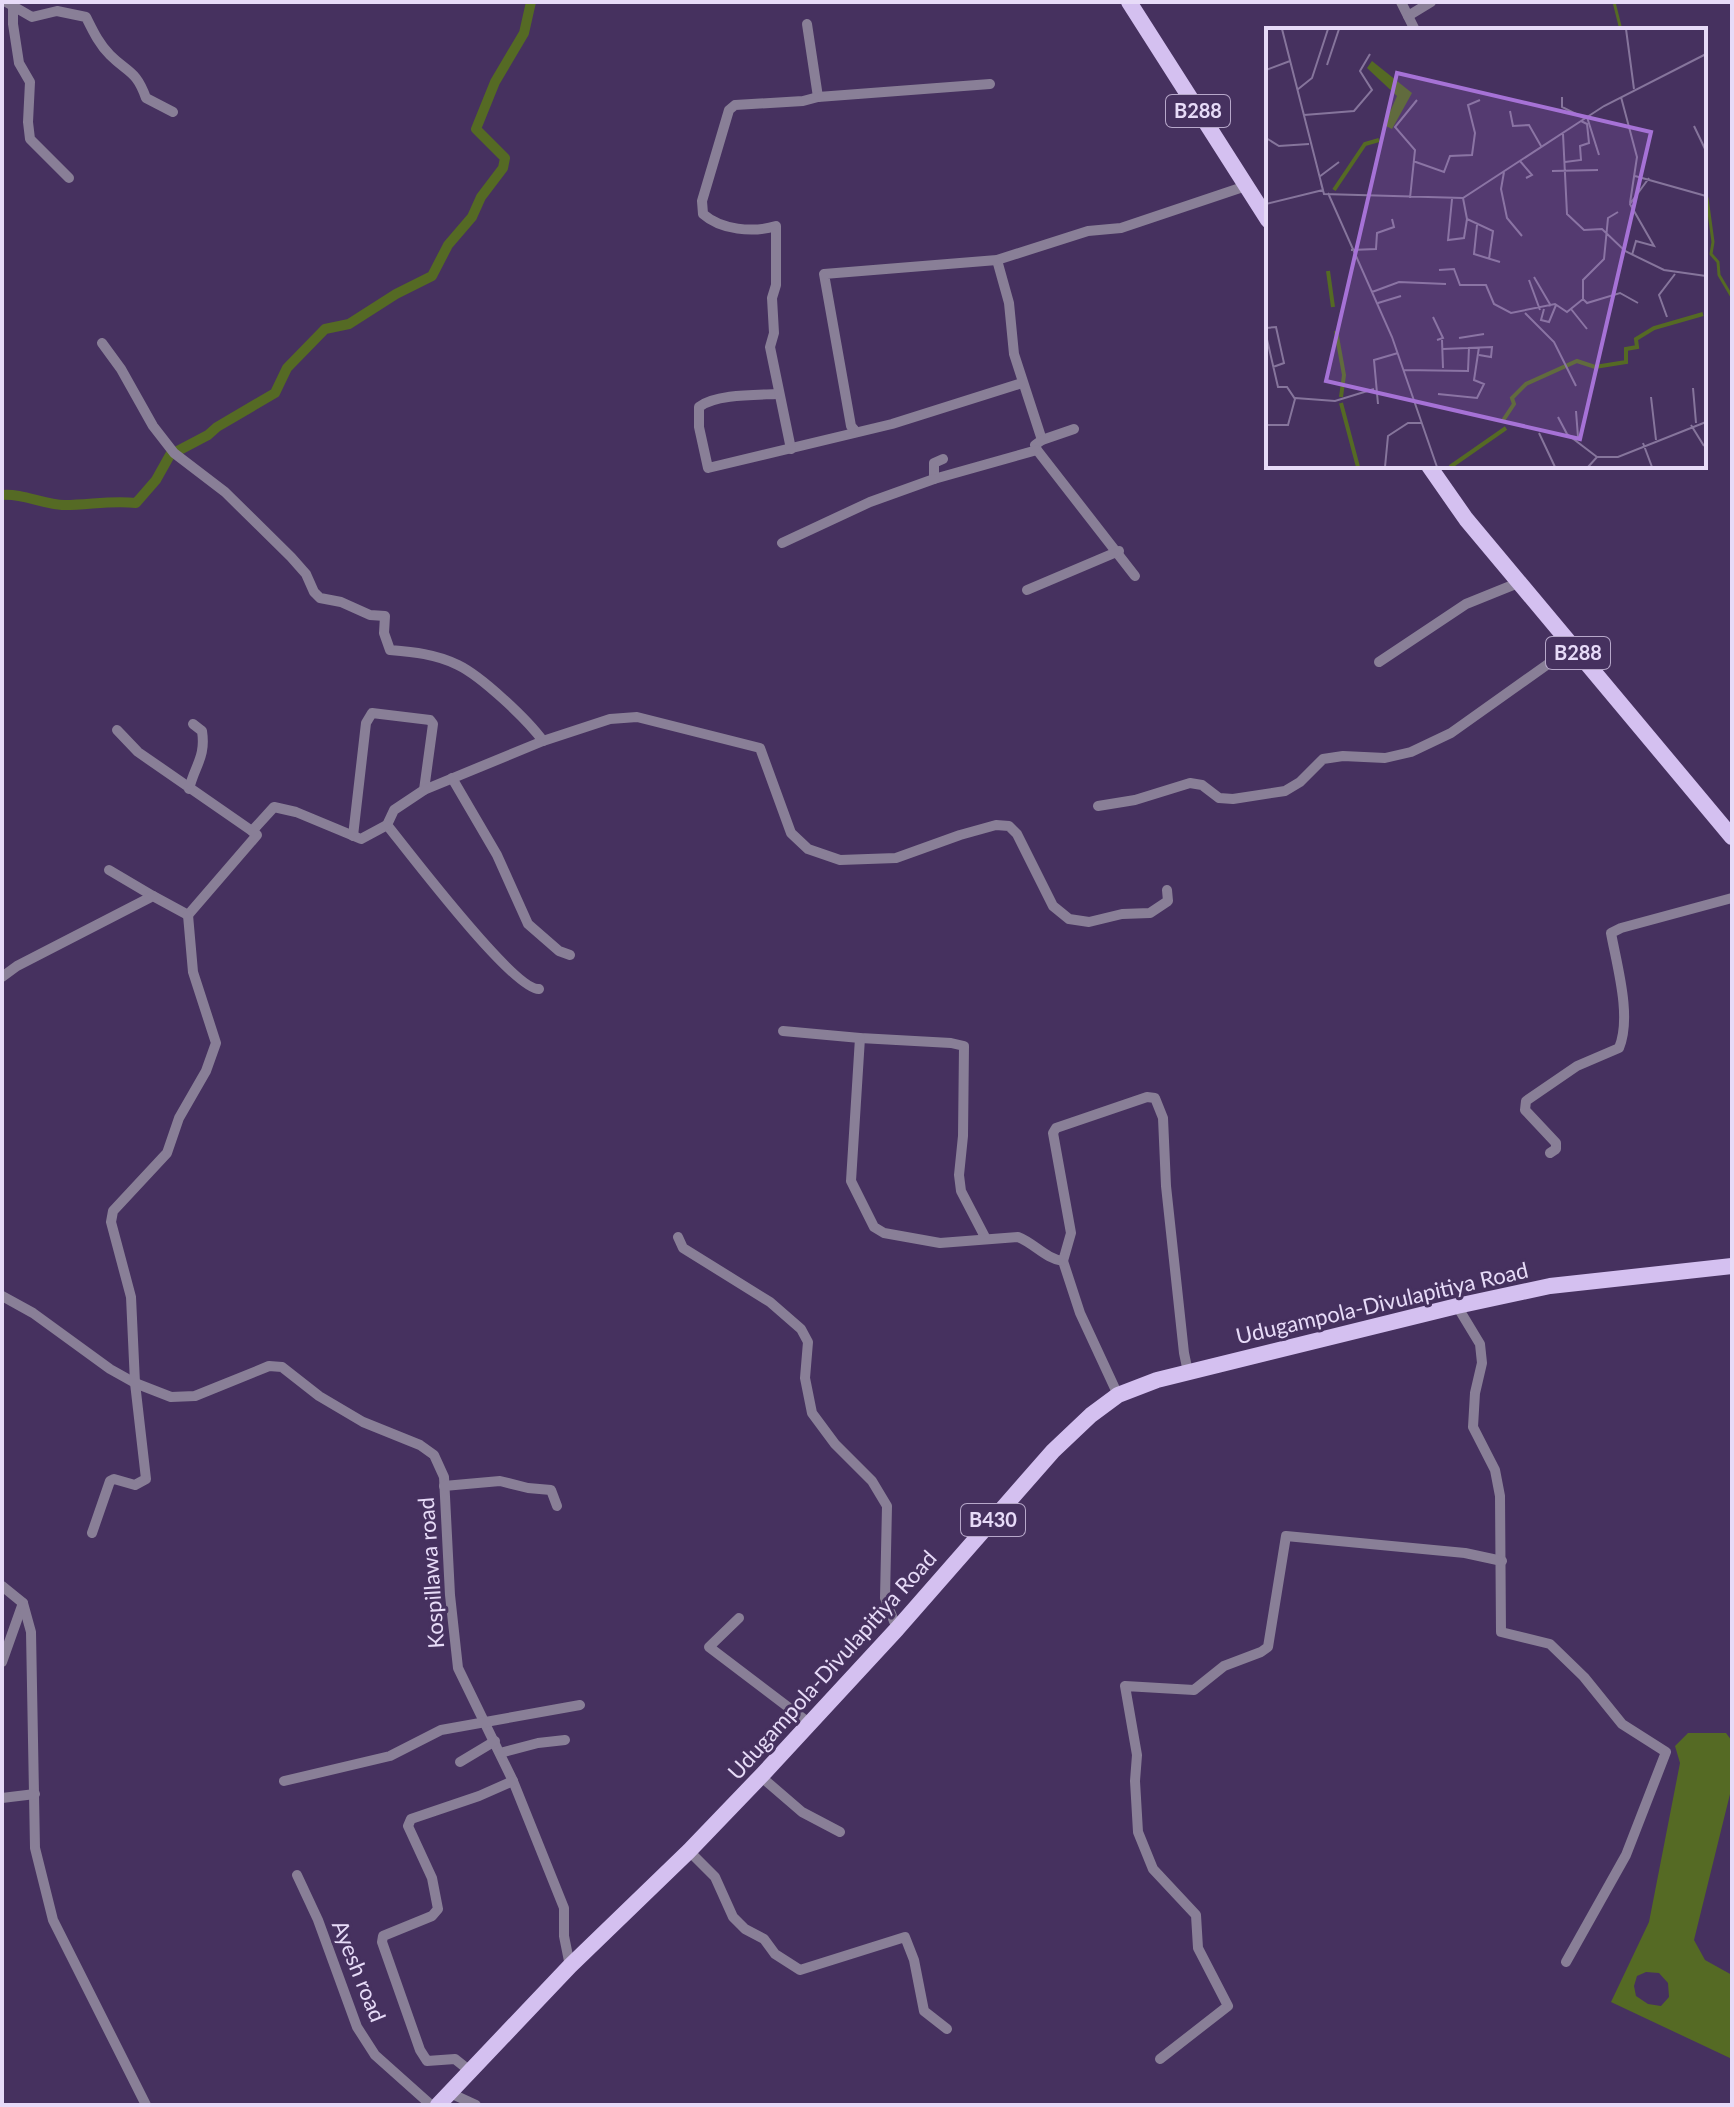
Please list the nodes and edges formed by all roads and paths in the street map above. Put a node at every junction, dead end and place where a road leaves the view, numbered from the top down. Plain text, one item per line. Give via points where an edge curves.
1 (1129, 2) edge
2 (1401, 2) edge
3 (1431, 2) edge
4 (10, 5) edge
5 (1408, 16) junction
6 (807, 24) dead end
7 (1414, 28) edge
8 (990, 84) dead end
9 (818, 97) junction
10 (173, 112) dead end
11 (69, 178) dead end
12 (1246, 186) junction
13 (1266, 217) edge
14 (997, 260) junction
15 (102, 343) dead end
16 (1022, 383) junction
17 (777, 394) junction
18 (1074, 429) dead end
19 (856, 432) junction
20 (1040, 445) junction
21 (791, 449) junction
22 (943, 459) dead end
23 (1430, 468) edge
24 (934, 479) junction
25 (782, 543) dead end
26 (1119, 551) junction
27 (1135, 576) dead end
28 (1518, 583) junction
29 (1027, 590) dead end
30 (1572, 647) junction
31 (1379, 662) dead end
32 (193, 724) dead end
33 (117, 730) dead end
34 (543, 741) junction
35 (452, 778) junction
36 (189, 789) junction
37 (424, 790) junction
38 (1098, 806) dead end
39 (387, 825) junction
40 (252, 831) junction
41 (353, 836) junction
42 (1732, 837) edge
43 (109, 870) dead end
44 (1167, 890) dead end
45 (153, 896) junction
46 (1732, 898) edge
47 (188, 915) junction
48 (570, 955) dead end
49 (2, 977) edge
50 (539, 989) dead end
51 (783, 1031) dead end
52 (860, 1038) junction
53 (1550, 1153) dead end
54 (678, 1237) dead end
55 (986, 1239) junction
56 (1063, 1261) junction
57 (1732, 1266) edge
58 (2, 1296) edge
59 (1457, 1306) junction
60 (1188, 1372) junction
61 (135, 1383) junction
62 (1118, 1395) junction
63 (444, 1486) junction
64 (557, 1506) dead end
65 (92, 1533) dead end
66 (1502, 1561) junction
67 (2, 1586) edge
68 (23, 1603) junction
69 (739, 1618) dead end
70 (897, 1629) junction
71 (2, 1662) edge
72 (580, 1705) dead end
73 (486, 1721) junction
74 (809, 1723) junction
75 (565, 1740) dead end
76 (495, 1741) junction
77 (500, 1753) junction
78 (460, 1762) dead end
79 (763, 1774) junction
80 (284, 1781) dead end
81 (513, 1781) junction
82 (35, 1794) junction
83 (2, 1798) edge
84 (840, 1832) dead end
85 (689, 1851) junction
86 (297, 1875) dead end
87 (1566, 1962) dead end
88 (570, 1966) junction
89 (947, 2029) dead end
90 (1160, 2059) dead end
91 (470, 2071) junction
92 (444, 2099) edge
93 (146, 2105) edge
94 (431, 2105) edge
95 (476, 2105) edge

1 - 12 main road, B288
2 - 5 street
3 - 5 street
4 - 10 street via 32,17 57,11 86,17 111,56 140,81 146,98
4 - 11 street via 19,63 30,82 30,139
5 - 7 street
6 - 9 street
8 - 9 street
9 - 17 street via 735,105 729,110 702,201 703,214 713,222 750,230 776,226 770,347
12 - 13 main road, B288
12 - 14 street via 1121,228 1088,231
14 - 16 street
14 - 19 street via 824,274
15 - 34 street via 174,453 225,492 291,557 320,598 385,616 390,650 424,653 459,665 517,711
16 - 19 street
16 - 20 street
17 - 21 street
17 - 21 street via 702,403 699,427 708,468
18 - 20 street
19 - 21 street
20 - 24 street
20 - 26 street
22 - 24 street via 934,463
23 - 28 main road, B288
24 - 25 street
26 - 27 street
26 - 29 street
28 - 30 main road, B288
28 - 31 street via 1466,604
30 - 38 street via 1451,733 1411,752 1323,759 1285,791 1219,798 1190,783
30 - 42 main road, B288
32 - 36 street via 202,731 204,747
33 - 36 street
34 - 35 street
34 - 44 street via 610,719 637,717 760,748 791,833 808,849 840,860 896,858 996,825 1009,826 1053,906 1069,919 1089,922 1150,913 1168,901
35 - 37 street
35 - 48 street via 497,855 528,924
36 - 40 street
37 - 39 street via 394,810
37 - 41 street via 433,724 412,716 372,713 366,723
39 - 41 street via 361,839
39 - 50 street via 498,961 533,990
40 - 41 street via 274,807
40 - 47 street via 257,835
43 - 45 street
45 - 47 street
45 - 49 street
46 - 53 street via 1611,933 1624,1037 1619,1048 1577,1066 1526,1101 1525,1110 1556,1143
47 - 61 street via 193,972 216,1043 167,1153 113,1211 111,1222 131,1297
51 - 52 street
52 - 55 street via 964,1046 959,1175 961,1191
52 - 55 street via 851,1181 874,1227 940,1243
54 - 70 street via 683,1248 770,1302 801,1329 808,1342 805,1378 812,1413 872,1481 887,1506 885,1598
55 - 56 street via 1018,1237
56 - 60 street via 1071,1233 1053,1133 1155,1098 1163,1118
56 - 62 street via 1080,1313
57 - 59 main road, Udugampola-Divulapitiya Road / B430 via 1550,1286
58 - 61 street, Kospillawa road
59 - 60 main road, Udugampola-Divulapitiya Road / B430
59 - 66 street via 1480,1344 1473,1427 1495,1470
60 - 62 main road, Udugampola-Divulapitiya Road / B430
61 - 63 street, Kospillawa road via 171,1397 195,1396 269,1366 282,1367 363,1422 434,1455
61 - 65 street via 146,1479 135,1485 110,1481
62 - 70 main road, Udugampola-Divulapitiya Road / B430 via 1053,1451
63 - 64 street via 500,1481 551,1490
63 - 73 street, Kospillawa road via 458,1668
66 - 87 street via 1501,1632 1550,1644 1622,1724 1666,1752 1626,1855
66 - 90 street via 1286,1536 1268,1647 1224,1666 1194,1690 1125,1686 1137,1755 1138,1832 1153,1869 1196,1915 1198,1948 1228,2006
67 - 68 street
68 - 71 street
68 - 82 street via 31,1632
69 - 74 street via 709,1647
70 - 74 main road, Udugampola-Divulapitiya Road / B430
72 - 73 street
73 - 76 street, Kospillawa road
73 - 80 street via 441,1730 390,1756
74 - 79 main road, Udugampola-Divulapitiya Road / B430
75 - 77 street
76 - 77 street, Kospillawa road
76 - 78 street
77 - 81 street, Kospillawa road
79 - 84 street via 802,1812
79 - 85 main road, Udugampola-Divulapitiya Road / B430
81 - 88 street, Kospillawa road via 564,1908
81 - 91 street via 411,1819 408,1826 432,1878 438,1909 383,1936 382,1942 427,2061 455,2059
82 - 83 street
82 - 93 street via 35,1848 53,1920
85 - 88 main road, Udugampola-Divulapitiya Road / B430
85 - 89 street via 715,1877 733,1917 800,1970 905,1937 924,2011
86 - 94 street, Ayesh road via 357,2027 375,2055
88 - 91 main road, Udugampola-Divulapitiya Road / B430
91 - 92 main road, Udugampola-Divulapitiya Road / B430
92 - 95 street

